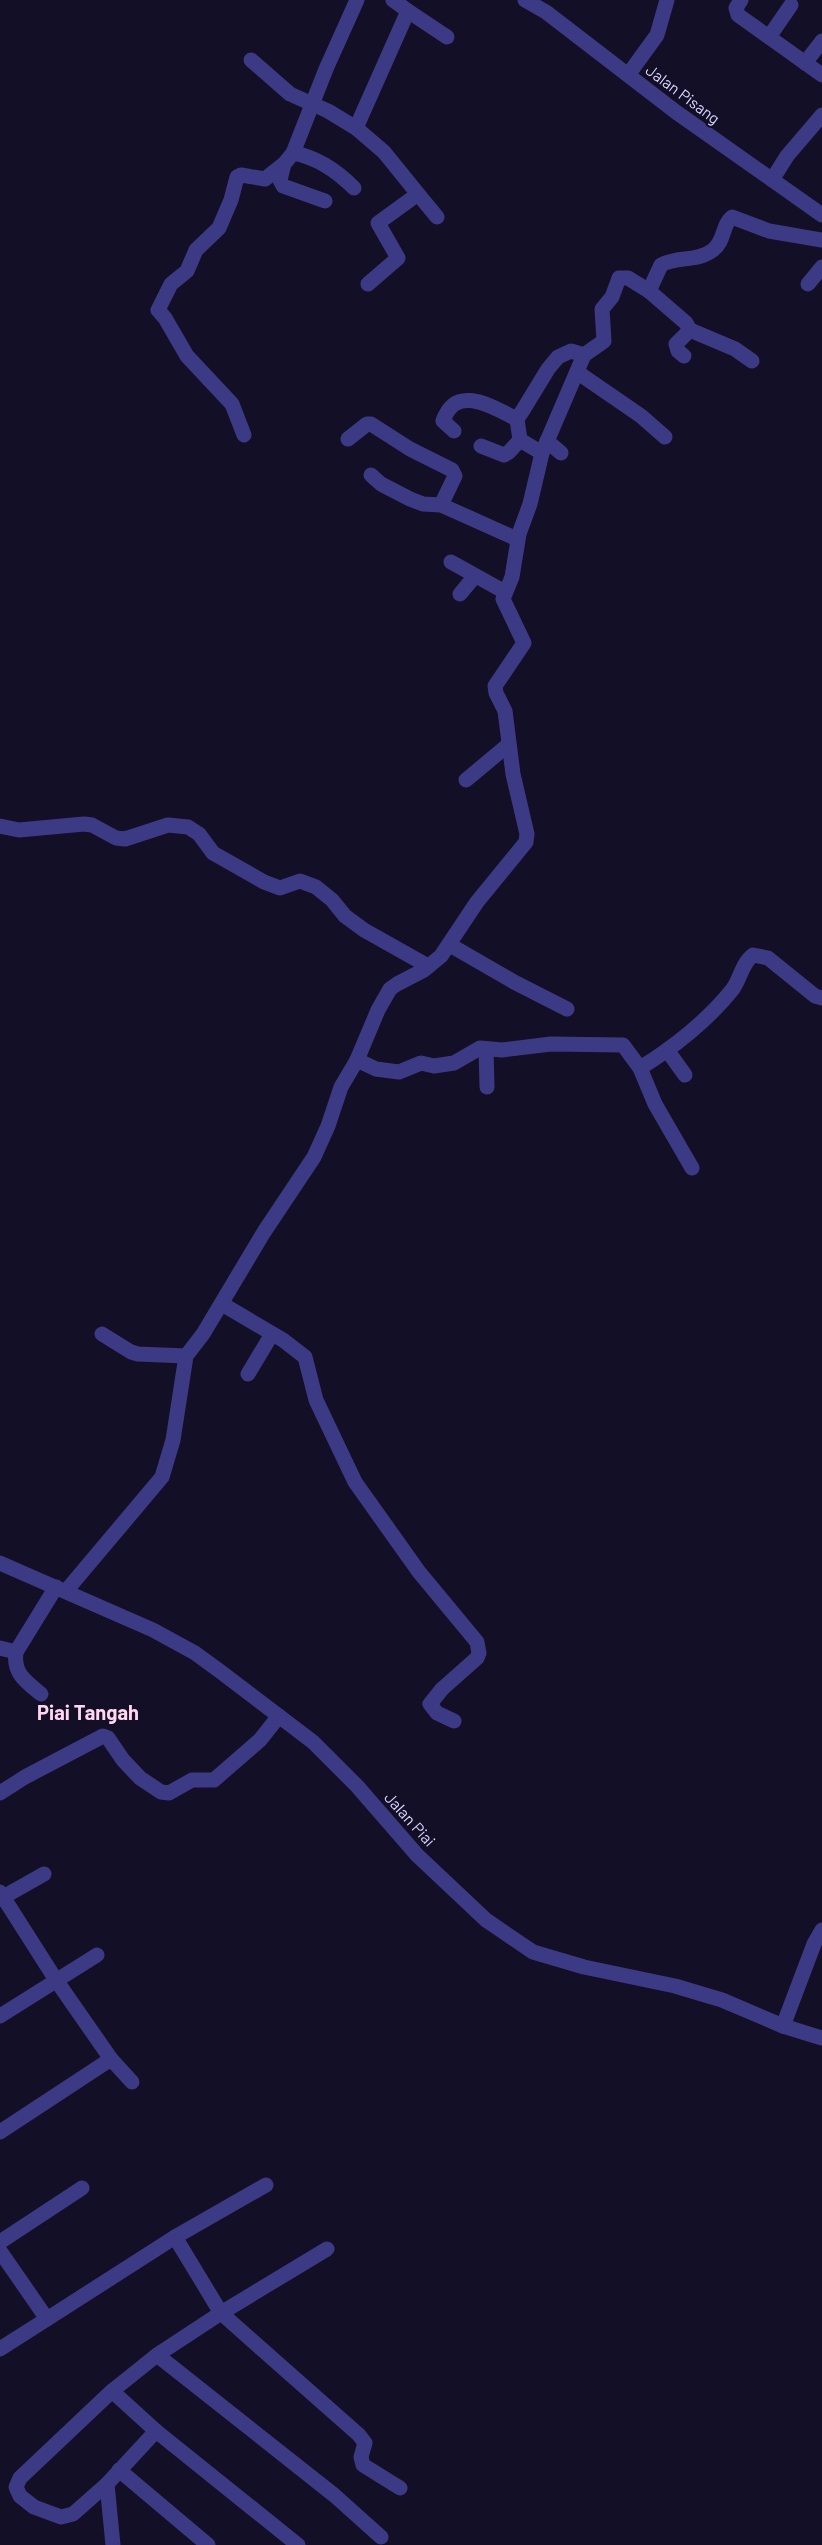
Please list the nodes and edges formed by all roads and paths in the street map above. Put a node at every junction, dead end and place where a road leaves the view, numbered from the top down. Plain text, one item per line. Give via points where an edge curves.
1 (357, 0) edge
2 (393, 0) edge
3 (525, 0) edge
4 (667, 0) edge
5 (741, 0) edge
6 (791, 5) dead end
7 (408, 11) junction
8 (447, 37) dead end
9 (769, 37) junction
10 (822, 41) edge
11 (251, 60) dead end
12 (805, 63) junction
13 (628, 75) junction
14 (822, 75) edge
15 (313, 104) junction
16 (822, 115) edge
17 (356, 128) junction
18 (289, 158) junction
19 (772, 180) junction
20 (354, 188) dead end
21 (418, 194) junction
22 (325, 201) dead end
23 (822, 215) edge
24 (437, 218) dead end
25 (822, 240) edge
26 (822, 267) edge
27 (368, 284) dead end
28 (808, 284) dead end
29 (649, 291) junction
30 (690, 330) junction
31 (584, 356) junction
32 (684, 356) dead end
33 (752, 361) dead end
34 (577, 372) junction
35 (517, 419) junction
36 (454, 431) dead end
37 (244, 435) dead end
38 (665, 437) dead end
39 (348, 439) dead end
40 (520, 440) junction
41 (481, 446) dead end
42 (545, 447) junction
43 (561, 453) dead end
44 (371, 475) dead end
45 (441, 505) junction
46 (517, 539) junction
47 (451, 562) dead end
48 (474, 576) junction
49 (505, 592) junction
50 (460, 594) dead end
51 (508, 745) junction
52 (466, 780) dead end
53 (0, 826) edge
54 (450, 945) junction
55 (428, 966) junction
56 (822, 998) edge
57 (567, 1009) dead end
58 (486, 1049) junction
59 (667, 1050) junction
60 (357, 1060) junction
61 (640, 1068) junction
62 (685, 1075) dead end
63 (488, 1087) dead end
64 (692, 1168) dead end
65 (222, 1304) junction
66 (102, 1334) dead end
67 (272, 1334) junction
68 (186, 1356) junction
69 (248, 1374) dead end
70 (0, 1563) edge
71 (61, 1589) junction
72 (0, 1647) edge
73 (16, 1652) junction
74 (41, 1694) dead end
75 (279, 1716) junction
76 (454, 1721) dead end
77 (0, 1793) edge
78 (44, 1874) dead end
79 (1, 1896) edge
80 (822, 1930) edge
81 (97, 1955) dead end
82 (56, 1980) junction
83 (0, 2016) edge
84 (783, 2026) junction
85 (822, 2038) edge
86 (111, 2060) junction
87 (132, 2082) dead end
88 (0, 2132) edge
89 (266, 2185) dead end
90 (82, 2188) dead end
91 (175, 2237) junction
92 (0, 2241) edge
93 (327, 2249) dead end
94 (0, 2252) edge
95 (220, 2313) junction
96 (47, 2319) junction
97 (0, 2349) edge
98 (157, 2355) junction
99 (112, 2391) junction
100 (156, 2431) junction
101 (119, 2470) junction
102 (107, 2484) junction
103 (400, 2488) dead end
104 (381, 2537) dead end
105 (113, 2545) edge
106 (208, 2545) edge
107 (298, 2545) edge

1 - 15 street
2 - 7 street
3 - 13 street, Jalan Pisang
4 - 13 street via 657,35
5 - 9 street via 736,13
6 - 9 street
7 - 8 street
7 - 17 street
9 - 12 street
10 - 12 street
11 - 15 street via 290,94
12 - 14 street
13 - 19 street, Jalan Pisang
15 - 17 street
15 - 18 street
16 - 19 street
17 - 21 street via 384,152
18 - 20 street via 328,167
18 - 22 street via 280,180 283,186
18 - 37 street via 262,180 237,177 219,228 196,250 187,271 171,284 158,310 195,367 225,395
19 - 23 street, Jalan Pisang
21 - 24 street
21 - 27 street via 378,224 398,258
25 - 29 street via 769,231 732,217 718,246 703,256 661,265
26 - 28 street
29 - 30 street
29 - 31 street via 628,278 619,278 602,309 604,341
30 - 32 street via 676,344
30 - 33 street via 735,349
31 - 34 street
31 - 35 street via 571,351 558,357
34 - 38 street
34 - 42 street
35 - 36 street via 473,401 456,402 443,422
35 - 40 street
39 - 45 street via 371,424 452,470 455,476
40 - 41 street via 504,455
40 - 42 street
42 - 43 street
42 - 46 street
44 - 45 street via 418,503
45 - 46 street
46 - 49 street via 514,569
47 - 48 street
48 - 49 street
48 - 50 street
49 - 51 street via 503,599 524,643 495,686 505,711
51 - 52 street
51 - 54 street via 526,842 477,902
53 - 55 street via 19,830 84,824 125,839 168,825 188,827 199,834 213,853 264,882 280,888 300,881 316,887 364,930
54 - 55 street
54 - 57 street
55 - 60 street via 390,989
56 - 59 street via 768,958 753,955 727,996
58 - 60 street via 480,1048 454,1063 421,1063 399,1072 376,1069
58 - 61 street via 617,1043 627,1048
58 - 63 street
59 - 61 street
59 - 62 street
60 - 65 street via 341,1087 314,1157
61 - 64 street
65 - 67 street
65 - 68 street
66 - 68 street via 138,1354
67 - 69 street
67 - 76 street via 305,1357 313,1393 364,1496 418,1572 477,1642 477,1658 430,1704 437,1713
68 - 71 street via 173,1440 162,1477
70 - 71 street, Jalan Piai
71 - 73 street
71 - 75 street, Jalan Piai via 178,1643
72 - 73 street
73 - 74 street via 17,1672
75 - 77 street via 260,1740 214,1780 192,1780 169,1793 140,1778 103,1736
75 - 84 street, Jalan Piai via 330,1759 417,1855 515,1942 549,1957 722,2000
78 - 79 street
79 - 82 street
80 - 84 street
81 - 82 street
82 - 83 street
82 - 86 street
84 - 85 street, Jalan Piai
86 - 87 street
86 - 88 street
89 - 91 street
90 - 92 street
91 - 95 street
91 - 96 street
93 - 95 street
94 - 96 street
95 - 98 street
95 - 103 street via 359,2435 365,2443 363,2464
96 - 97 street
98 - 99 street
98 - 104 street
99 - 100 street
99 - 102 street via 20,2478 16,2487 20,2496 34,2507 61,2517 73,2514
100 - 101 street
100 - 107 street
101 - 102 street
101 - 106 street
102 - 105 street

